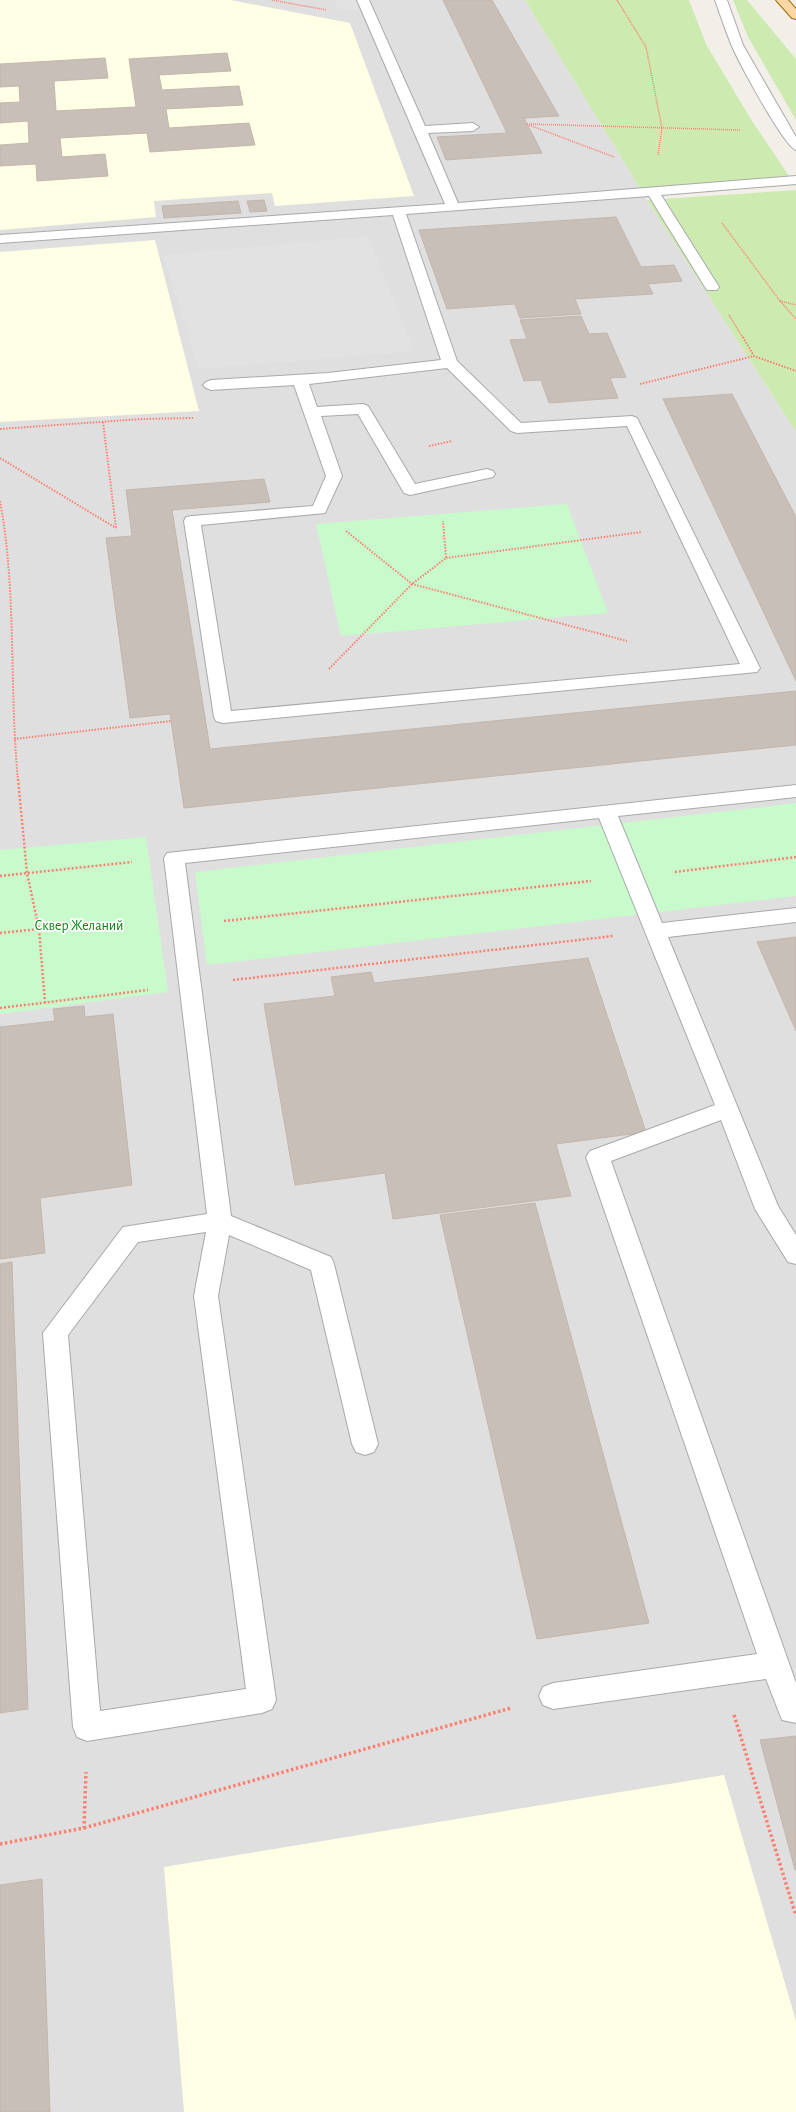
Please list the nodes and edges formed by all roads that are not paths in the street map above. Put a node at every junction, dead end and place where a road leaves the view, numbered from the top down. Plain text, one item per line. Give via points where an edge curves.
1 (363, 0) edge
2 (721, 0) edge
3 (782, 0) edge
4 (796, 16) edge
5 (473, 127) dead end
6 (421, 130) junction
7 (796, 146) edge
8 (796, 180) edge
9 (653, 192) junction
10 (453, 207) junction
11 (398, 211) junction
12 (0, 238) edge
13 (712, 287) road end
14 (450, 363) junction
15 (300, 380) junction
16 (211, 385) road end
17 (311, 412) junction
18 (487, 474) dead end
19 (796, 791) edge
20 (607, 813) junction
21 (796, 915) edge
22 (655, 931) junction
23 (728, 1108) junction
24 (220, 1221) junction
25 (796, 1255) edge
26 (365, 1444) dead end
27 (775, 1665) junction
28 (553, 1696) road end
29 (796, 1710) edge

1 - 6 street
2 - 7 street via 737,45 784,130
3 - 4 main road
5 - 6 street
6 - 10 street
8 - 9 street
9 - 10 street
9 - 13 street
10 - 11 street
11 - 12 street
11 - 14 street
14 - 15 street
14 - 17 street via 517,428 632,421 751,668 222,717 192,520 319,510 334,476
15 - 16 street
15 - 17 street
17 - 18 street via 363,408 410,490
19 - 20 street
20 - 22 street
20 - 24 street via 174,858
21 - 22 street
22 - 23 street
23 - 25 street via 767,1209
23 - 27 street via 598,1157
24 - 24 street via 206,1296 262,1700 88,1726 55,1333 131,1234
24 - 26 street via 322,1264
27 - 28 street
27 - 29 street via 792,1710

